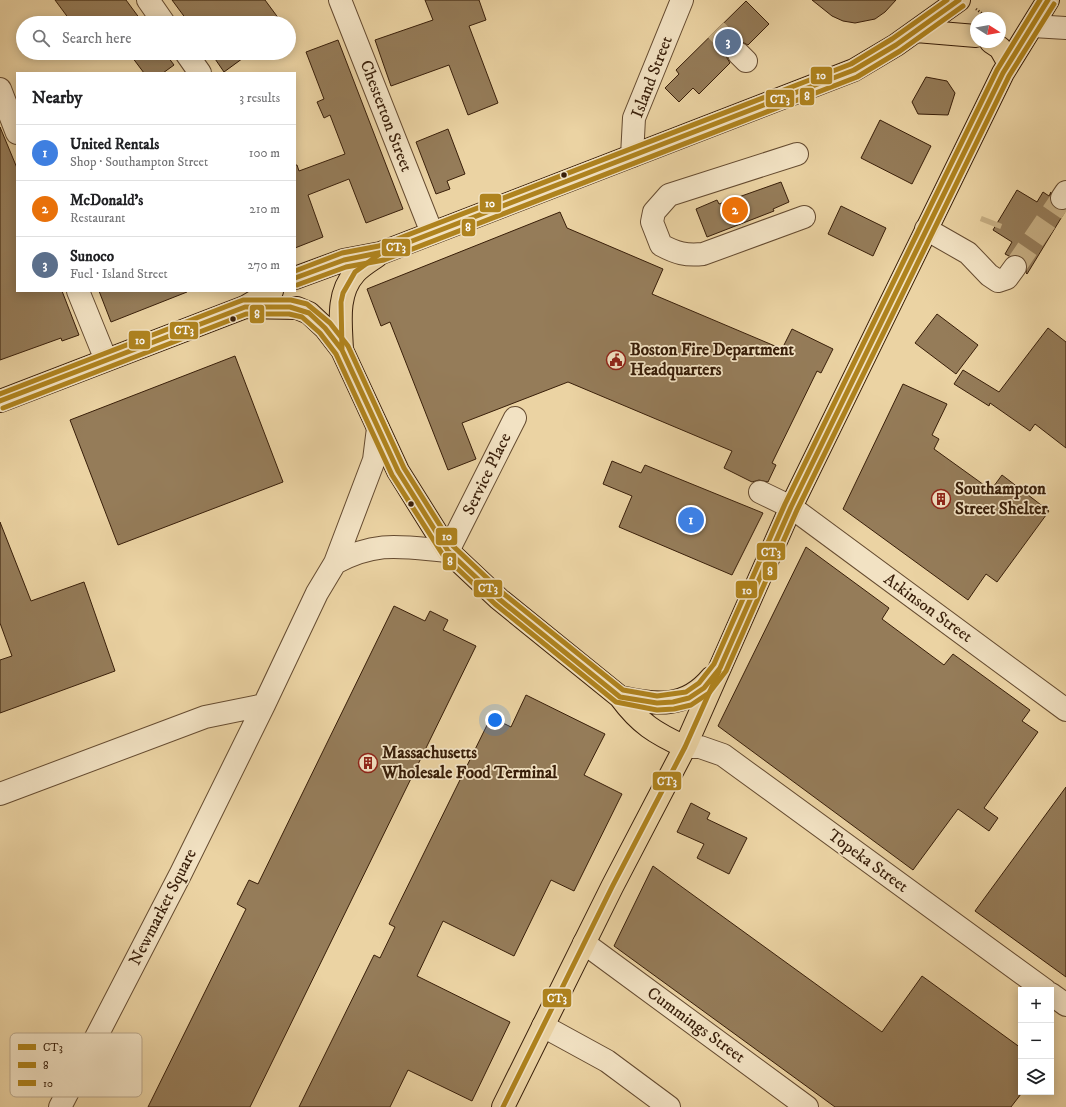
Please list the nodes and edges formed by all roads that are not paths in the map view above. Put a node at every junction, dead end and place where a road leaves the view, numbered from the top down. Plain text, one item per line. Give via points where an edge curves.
1 (148, 0) edge
2 (340, 0) edge
3 (682, 0) edge
4 (1048, 0) edge
5 (1059, 0) edge
6 (965, 3) edge
7 (159, 16) edge
8 (1032, 26) junction
9 (1066, 28) edge
10 (916, 31) junction
11 (970, 36) edge
12 (1000, 48) edge
13 (191, 60) edge
14 (1008, 62) junction
15 (199, 72) edge
16 (0, 89) edge
17 (16, 130) edge
18 (797, 154) dead end
19 (632, 156) junction
20 (804, 217) dead end
21 (926, 229) junction
22 (432, 233) junction
23 (381, 252) junction
24 (1015, 267) tunnel mouth
25 (296, 278) edge
26 (78, 292) edge
27 (270, 292) edge
28 (246, 307) junction
29 (342, 350) junction
30 (106, 360) junction
31 (0, 401) edge
32 (515, 418) dead end
33 (378, 428) junction
34 (760, 492) dead end
35 (791, 507) junction
36 (448, 551) junction
37 (335, 563) junction
38 (720, 668) junction
39 (620, 697) junction
40 (264, 706) junction
41 (1066, 710) edge
42 (685, 747) junction
43 (0, 794) edge
44 (584, 943) junction
45 (1041, 987) edge
46 (1054, 996) edge
47 (1066, 1005) edge
48 (543, 1026) junction
49 (98, 1033) edge
50 (65, 1097) edge
51 (60, 1107) edge
52 (503, 1107) edge
53 (669, 1107) edge
54 (807, 1107) edge

1 - 7 street
2 - 22 street, Chesterton Street
3 - 19 street, Island Street via 634,118
4 - 8 main road
5 - 8 main road
6 - 10 main road
8 - 9 street
8 - 14 main road
10 - 11 main road
10 - 19 main road via 854,70
12 - 14 main road
13 - 15 street
14 - 21 main road
16 - 17 street
18 - 20 street via 669,195 654,212 652,222 661,245 678,254 691,256 703,254
19 - 22 main road
21 - 24 street via 968,253 998,281 1007,278
21 - 35 main road
22 - 23 main road
23 - 25 main road via 344,260
23 - 29 main road via 355,272 344,293 341,302
26 - 30 street
27 - 28 main road
28 - 29 main road via 290,307 305,310 325,328
28 - 30 main road
29 - 33 main road
30 - 31 main road
32 - 36 street, Service Place
33 - 36 main road via 398,471
33 - 37 street, Newmarket Square via 374,460
34 - 35 street, Atkinson Street
35 - 38 main road
35 - 41 street, Atkinson Street
36 - 37 street, Newmarket Square via 393,546 371,548 353,553
36 - 39 main road via 499,599
37 - 40 street, Newmarket Square via 317,593
38 - 39 main road via 704,688 689,698 658,703
38 - 42 main road
39 - 42 main road via 634,715 649,728
40 - 43 street via 206,717
40 - 49 street, Newmarket Square
42 - 44 main road
42 - 45 street, Topeka Street via 700,747 723,755
44 - 48 main road
44 - 54 street, Cummings Street
46 - 47 street
48 - 52 main road
48 - 53 street via 607,1061
50 - 51 street, Newmarket Square

